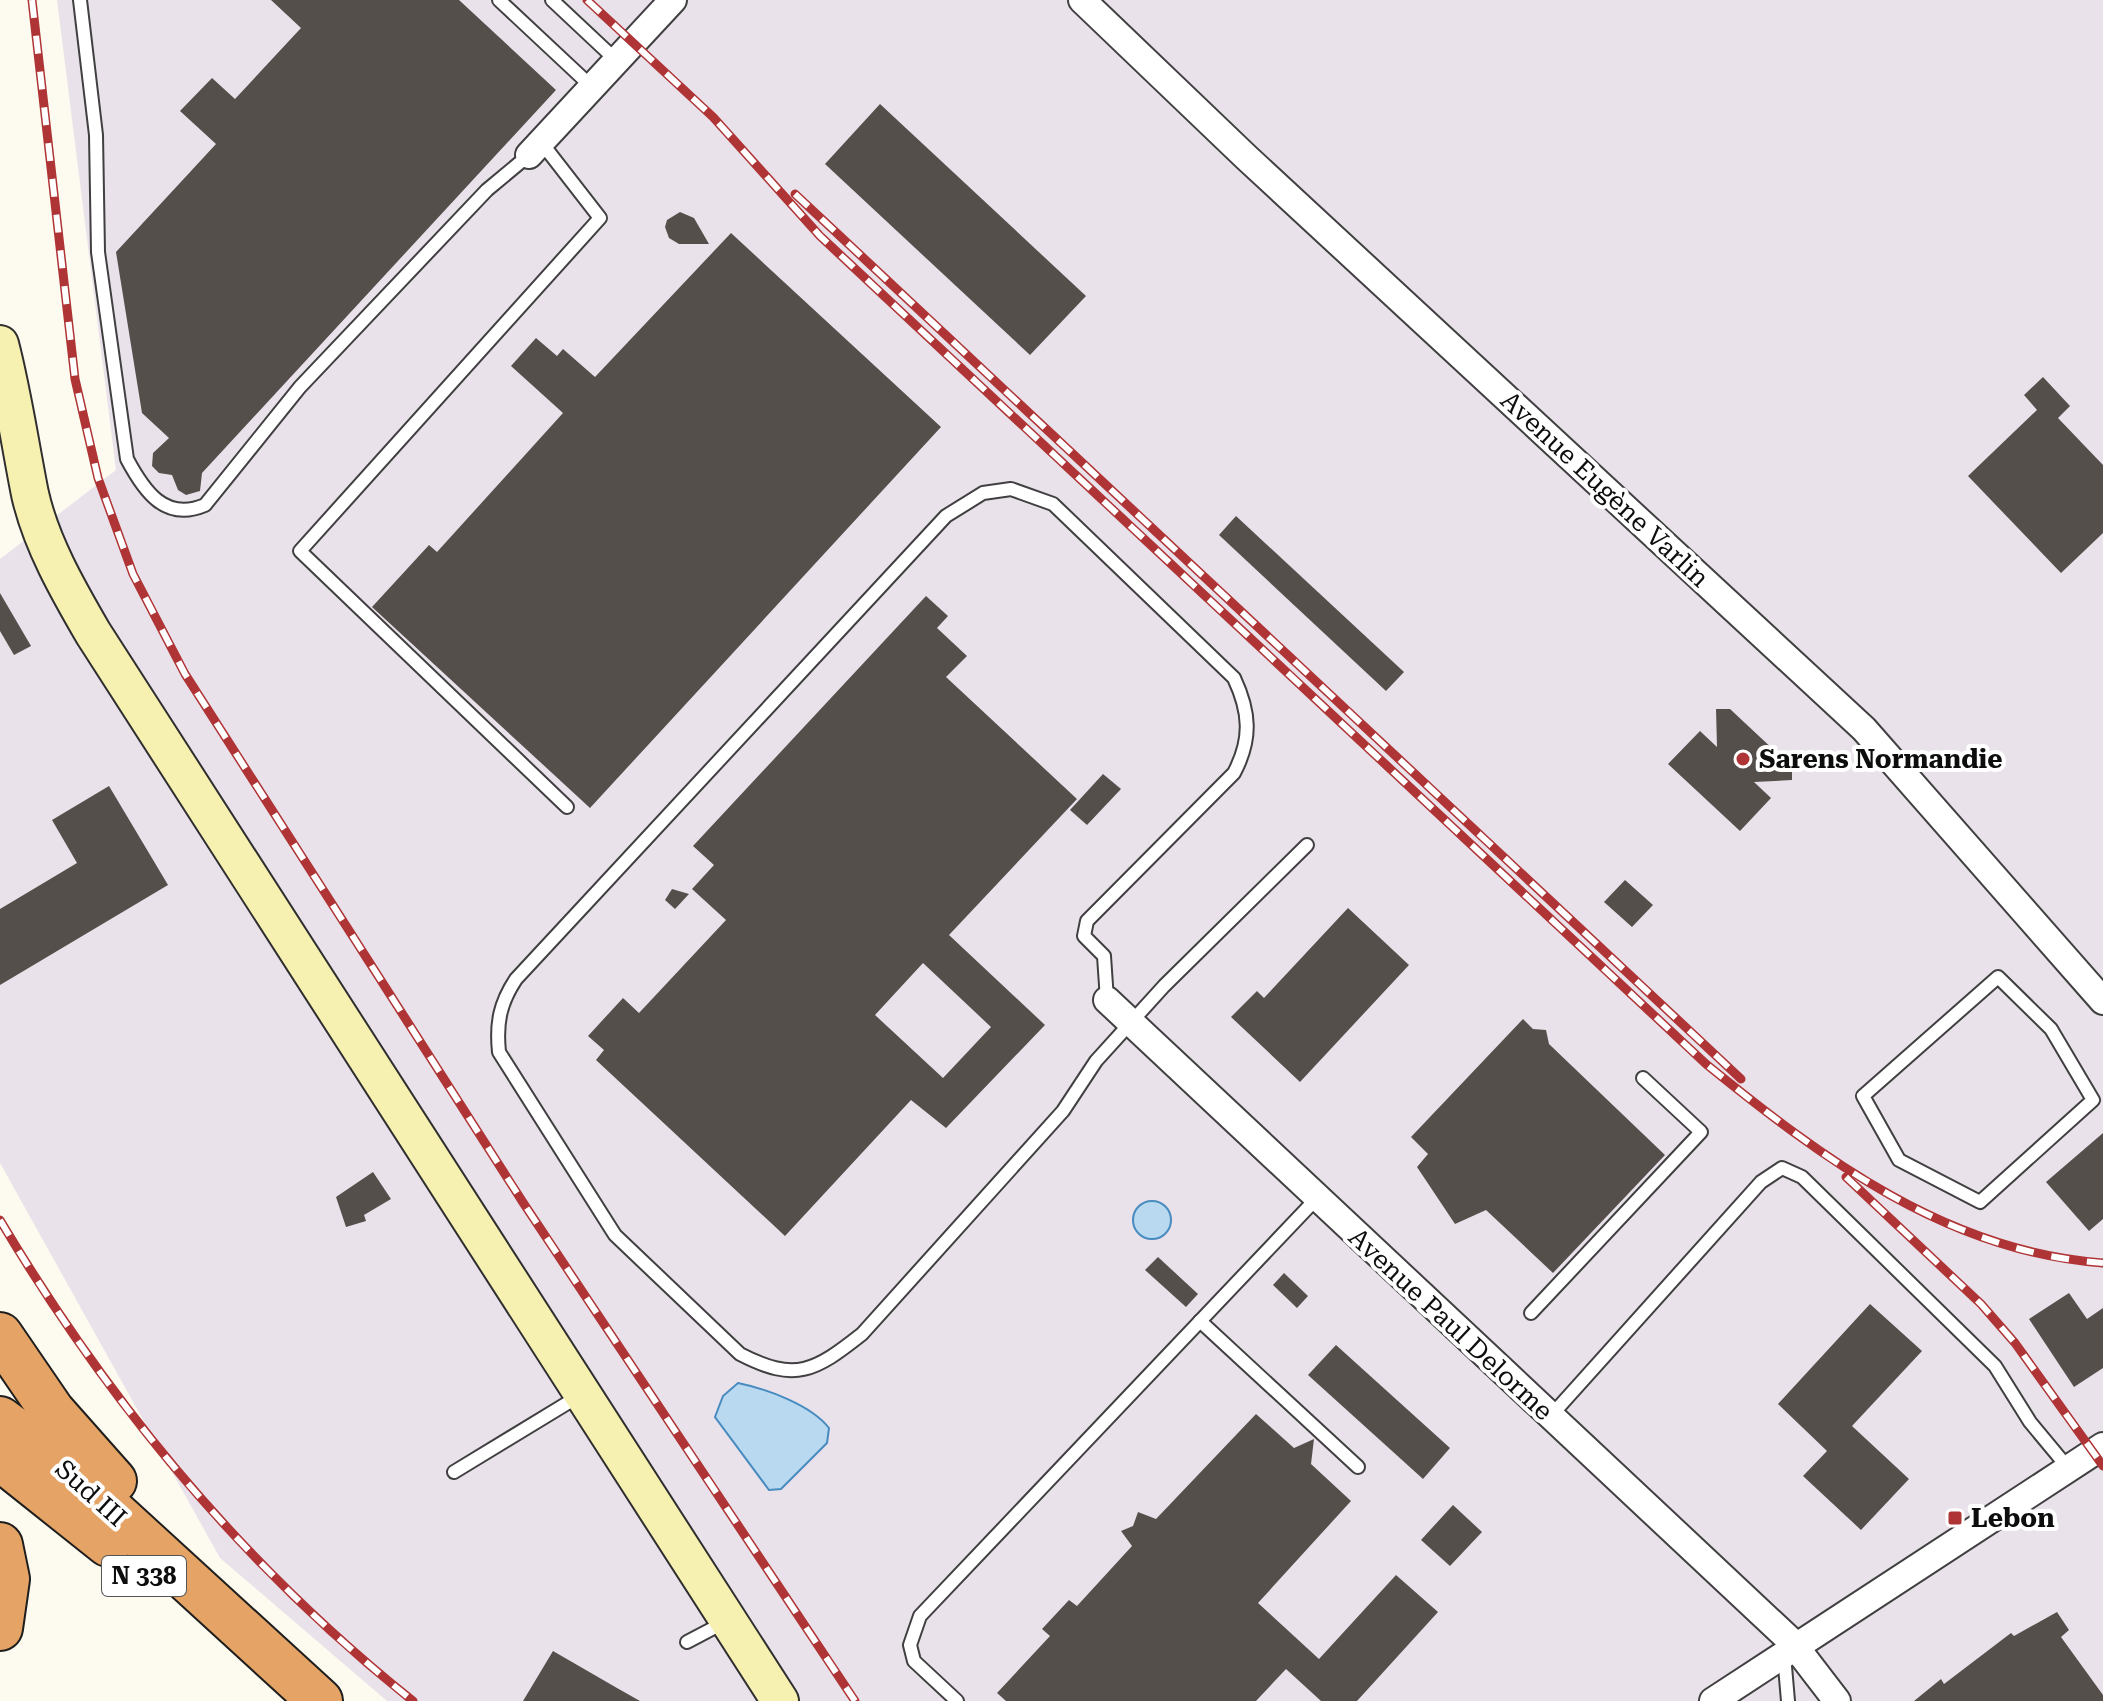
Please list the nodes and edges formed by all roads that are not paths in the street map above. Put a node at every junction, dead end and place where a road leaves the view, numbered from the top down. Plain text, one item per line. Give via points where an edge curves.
1 (80, 0) edge
2 (499, 0) edge
3 (552, 0) edge
4 (673, 0) edge
5 (1082, 0) edge
6 (617, 61) junction
7 (592, 87) junction
8 (535, 148) junction
9 (0, 344) edge
10 (567, 807) dead end
11 (1307, 845) dead end
12 (1107, 1000) joint
13 (2103, 1001) edge
14 (1131, 1022) junction
15 (1643, 1078) dead end
16 (2093, 1100) joint
17 (1317, 1198) junction
18 (1531, 1313) dead end
19 (1200, 1321) junction
20 (0, 1335) edge
21 (581, 1394) junction
22 (1549, 1418) junction
23 (0, 1419) edge
24 (2103, 1446) edge
25 (0, 1458) edge
26 (1358, 1467) dead end
27 (2069, 1469) junction
28 (454, 1472) dead end
29 (0, 1545) edge
30 (180, 1573) junction
31 (727, 1620) junction
32 (0, 1628) edge
33 (687, 1642) dead end
34 (1790, 1651) junction
35 (283, 1701) edge
36 (320, 1701) edge
37 (780, 1701) edge
38 (957, 1701) edge
39 (1713, 1701) edge
40 (1788, 1701) edge
41 (1837, 1701) edge

1 - 8 lane via 96,135 98,252 127,459 160,505 192,511 205,505 300,387 487,190
2 - 7 lane
3 - 6 lane
4 - 6 street
5 - 13 street, Avenue Eugène Varlin via 1864,729
6 - 7 street
7 - 8 street
8 - 10 lane via 600,218 300,551
9 - 21 street via 31,496 75,603
11 - 14 lane
12 - 14 street, Avenue Paul Delorme
12 - 14 lane via 1104,956 1084,936 1087,921 1234,773 1246,741 1247,704 1234,678 1053,504 1011,489 983,493 946,516 516,979 506,994 497,1030 499,1052 615,1235 740,1354 791,1372 811,1367 862,1334 1063,1111 1080,1080
14 - 17 street, Avenue Paul Delorme
15 - 18 lane via 1701,1132
16 - 16 lane via 1980,1202 1899,1160 1863,1096 1998,977 2051,1029
17 - 19 lane
17 - 22 street, Avenue Paul Delorme
19 - 26 lane
19 - 38 lane via 920,1616 910,1645 914,1661
20 - 30 highway via 52,1411 163,1535
21 - 28 lane
21 - 31 street
22 - 27 lane via 1761,1182 1782,1168 1802,1177 1995,1366 2030,1422
22 - 34 street, Avenue Paul Delorme
23 - 30 highway, Sud III / N 338 via 62,1465
24 - 27 street
25 - 35 highway, Sud III / N 338 via 111,1547
27 - 34 street
29 - 32 highway via 7,1579
30 - 36 highway, Sud III / N 338
31 - 33 lane
31 - 37 street
34 - 39 street
34 - 40 lane
34 - 41 street, Avenue Paul Delorme

